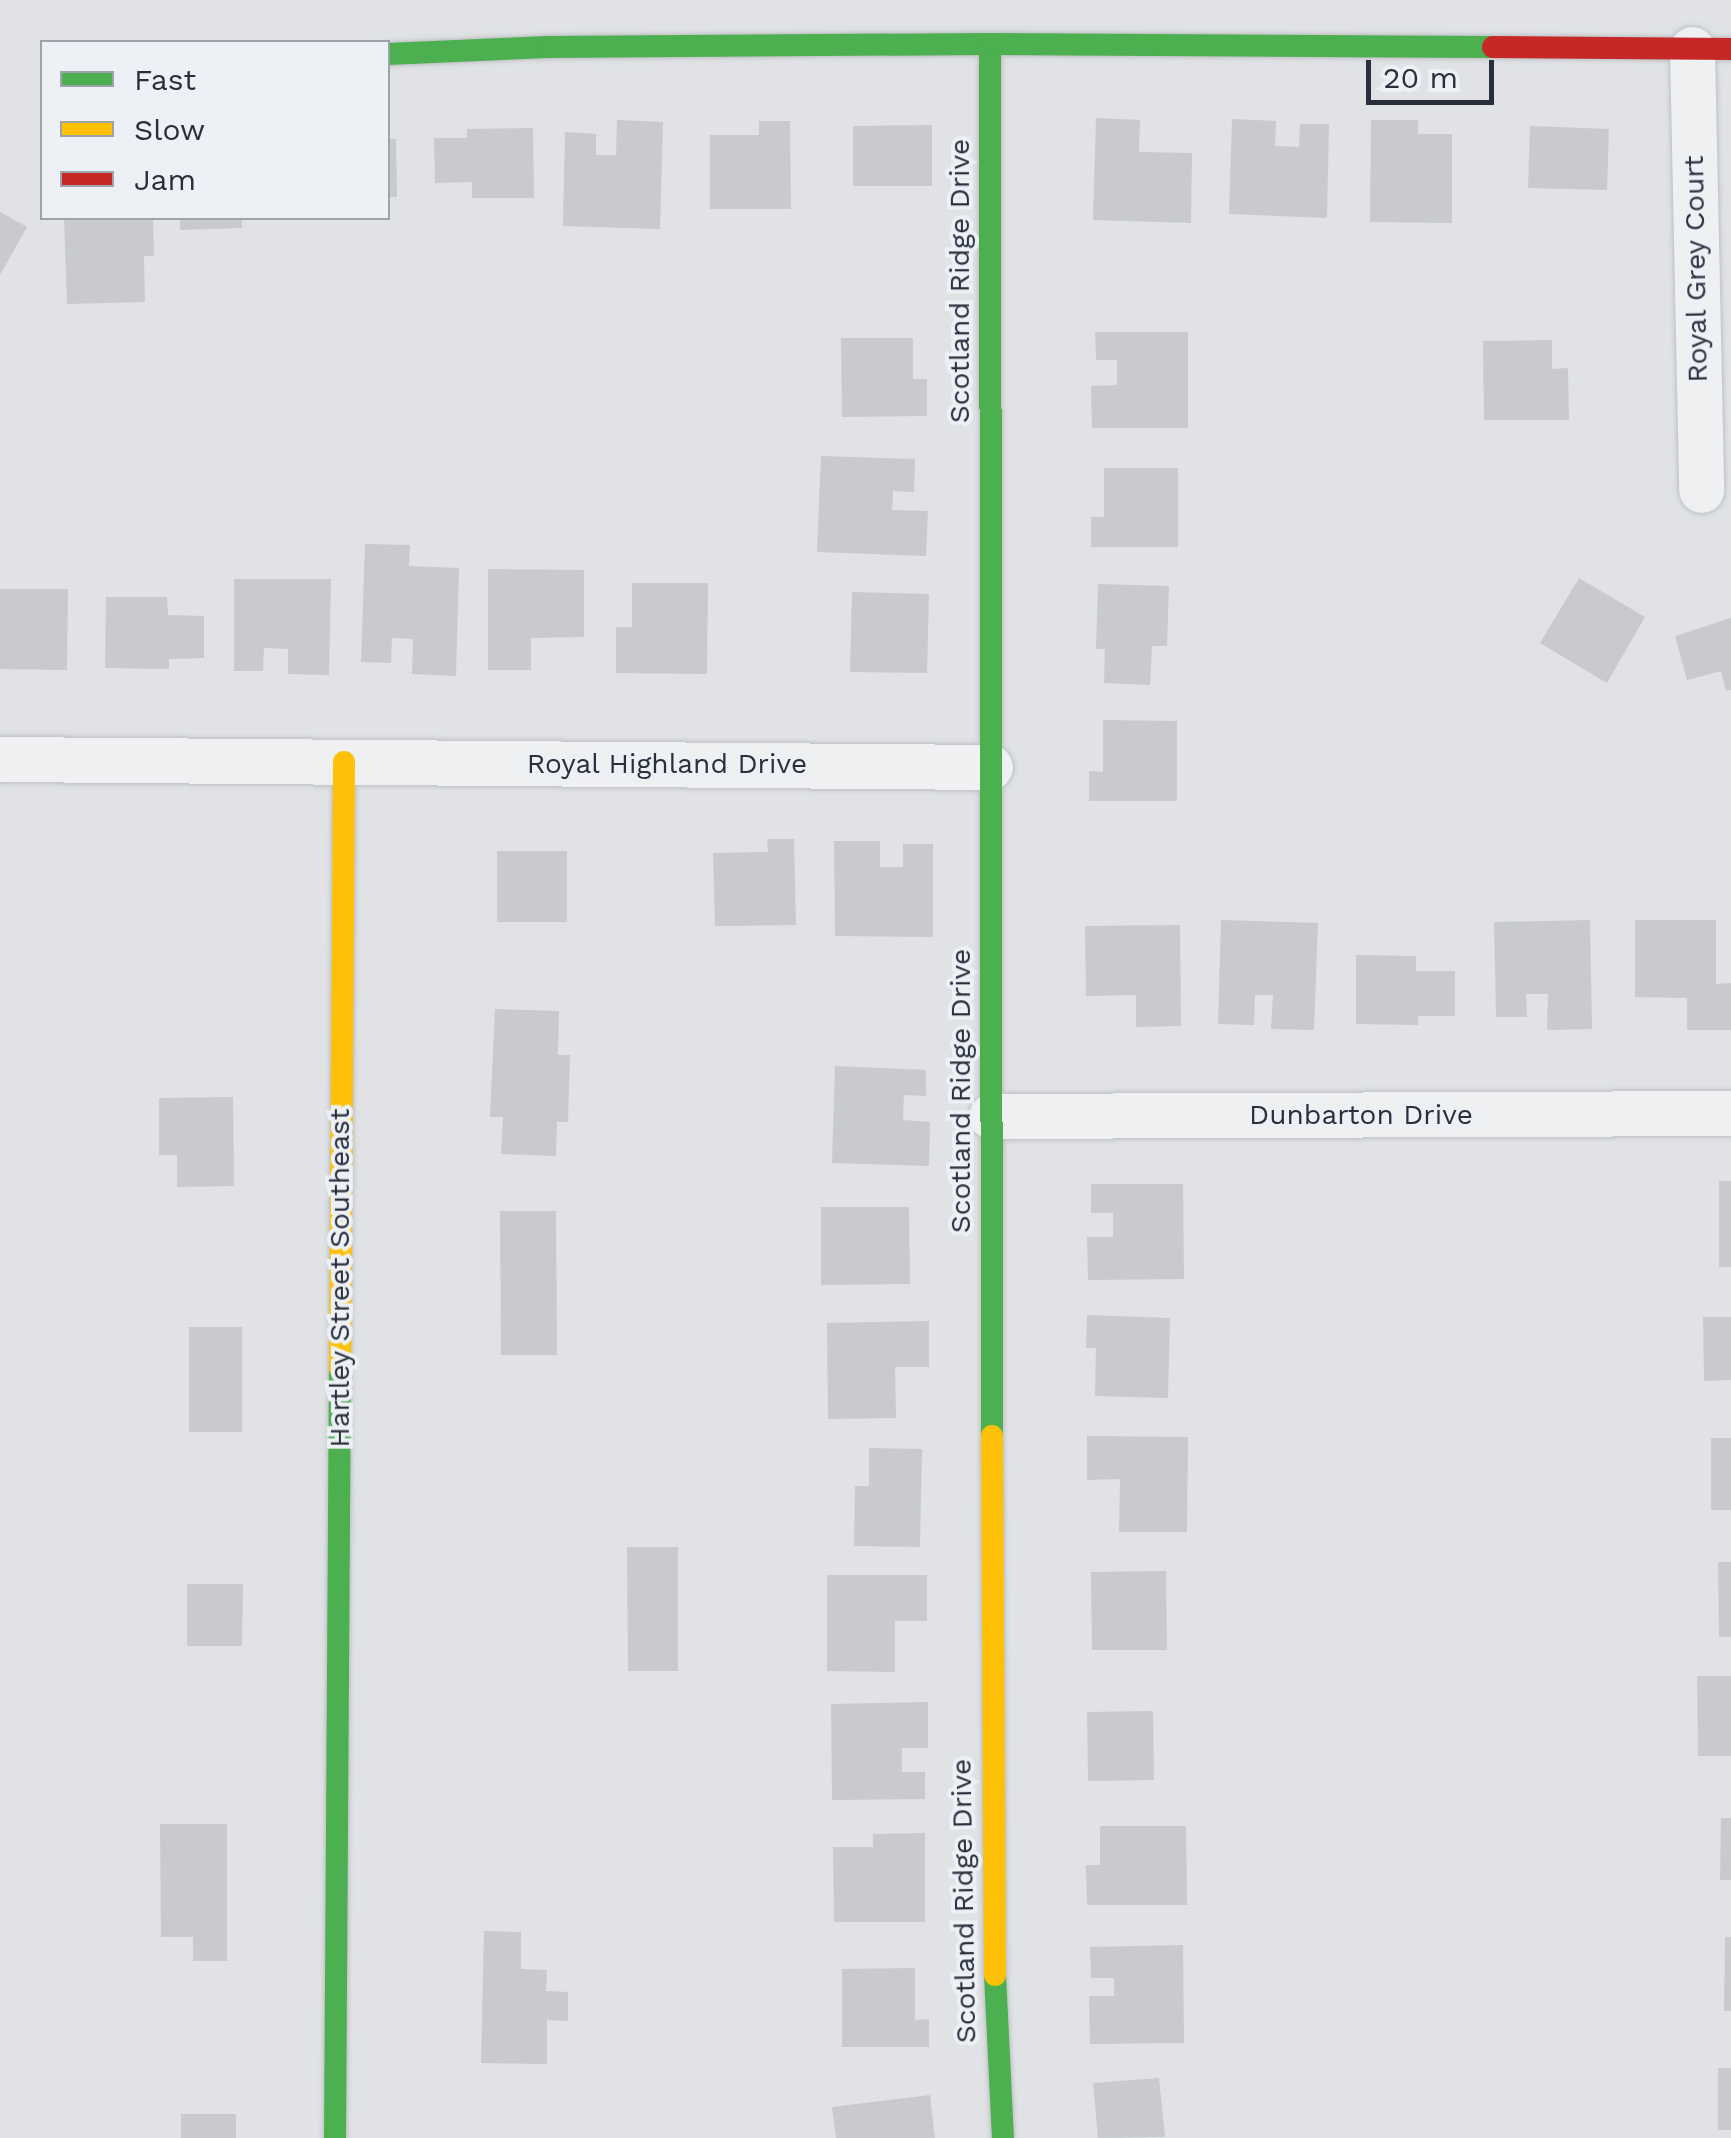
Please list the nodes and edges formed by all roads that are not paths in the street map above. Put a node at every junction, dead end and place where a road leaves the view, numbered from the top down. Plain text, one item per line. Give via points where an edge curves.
1 (990, 44) junction
2 (1711, 49) edge
3 (390, 54) edge
4 (1701, 490) dead end
5 (0, 759) edge
6 (344, 762) junction
7 (990, 767) junction
8 (1731, 1113) edge
9 (991, 1116) junction
10 (335, 2138) edge
11 (1003, 2138) edge

1 - 2 street
1 - 3 street
1 - 7 street, Scotland Ridge Drive
2 - 4 street, Royal Grey Court
5 - 6 street
6 - 7 street, Royal Highland Drive
6 - 10 street, Hartley Street Southeast
7 - 9 street, Scotland Ridge Drive
8 - 9 street, Dunbarton Drive
9 - 11 street, Scotland Ridge Drive via 992,1938

